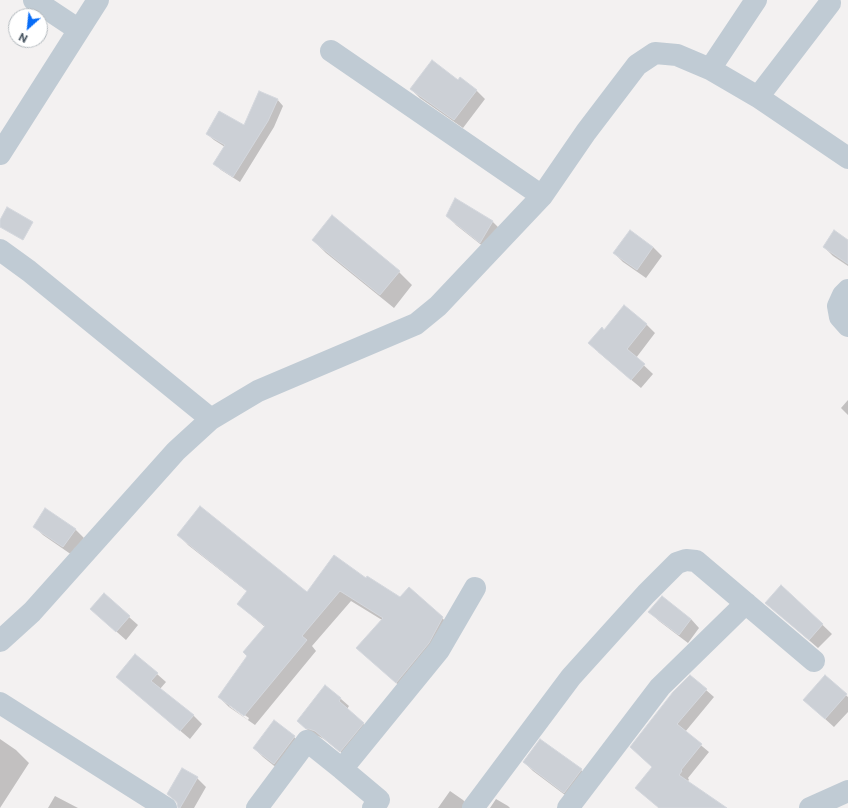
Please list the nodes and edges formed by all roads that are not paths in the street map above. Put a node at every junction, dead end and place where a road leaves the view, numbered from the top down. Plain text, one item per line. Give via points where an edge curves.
1 (34, 0) edge
2 (98, 0) edge
3 (756, 0) edge
4 (830, 3) dead end
5 (79, 30) junction
6 (331, 51) dead end
7 (710, 69) junction
8 (758, 97) junction
9 (0, 154) edge
10 (848, 158) edge
11 (542, 196) junction
12 (0, 250) edge
13 (848, 290) edge
14 (848, 326) edge
15 (211, 419) junction
16 (475, 588) dead end
17 (746, 603) junction
18 (0, 641) edge
19 (814, 661) dead end
20 (0, 703) edge
21 (342, 769) junction
22 (848, 791) edge
23 (166, 808) edge
24 (258, 808) edge
25 (373, 808) edge
26 (473, 808) edge
27 (568, 808) edge
28 (810, 808) edge

1 - 5 street
2 - 5 street
3 - 7 street
4 - 8 street
5 - 9 street
6 - 11 street
7 - 8 street
7 - 11 street via 677,55 655,53 637,65
8 - 10 street
11 - 15 street via 438,306 416,324 258,391
12 - 15 street
13 - 14 street via 838,306 840,317
15 - 18 street via 176,451 32,612
16 - 21 street via 439,650
17 - 19 street
17 - 26 street via 696,561 686,560 677,563 571,677
17 - 27 street via 660,687
20 - 23 street
21 - 24 street via 307,741
21 - 25 street via 379,800
22 - 28 street

